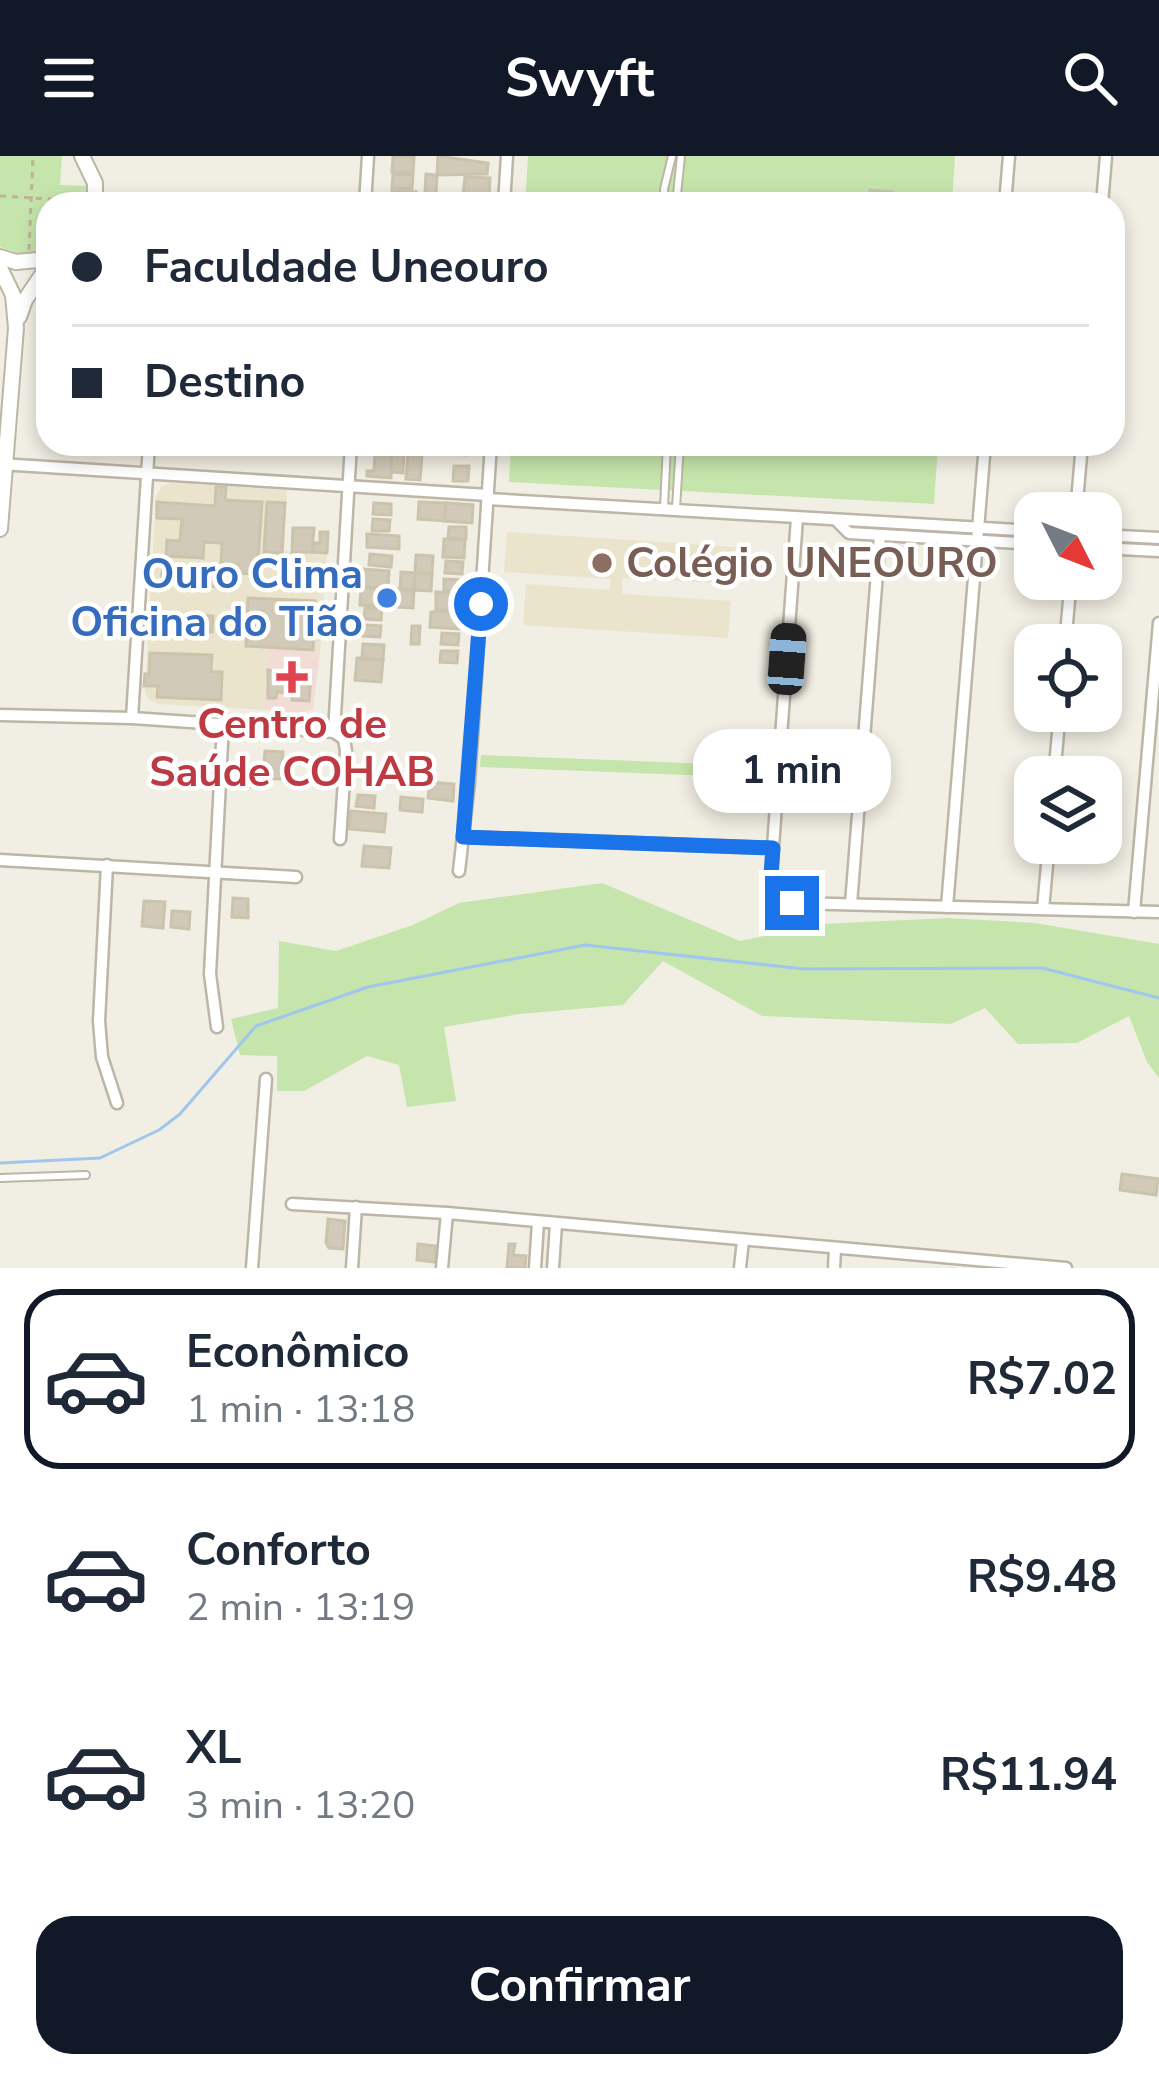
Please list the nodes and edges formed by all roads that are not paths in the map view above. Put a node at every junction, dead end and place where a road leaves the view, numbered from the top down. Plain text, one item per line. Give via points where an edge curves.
1 (83, 156) edge
2 (368, 156) edge
3 (507, 156) edge
4 (676, 156) edge
5 (1009, 156) edge
6 (1106, 156) edge
7 (94, 192) edge
8 (366, 192) edge
9 (505, 192) edge
10 (664, 192) edge
11 (676, 192) edge
12 (1006, 192) edge
13 (1103, 192) edge
14 (0, 257) edge
15 (36, 262) edge
16 (0, 268) edge
17 (36, 282) edge
18 (16, 328) junction
19 (149, 456) edge
20 (350, 456) edge
21 (490, 456) edge
22 (668, 456) edge
23 (678, 456) edge
24 (984, 456) edge
25 (1081, 456) edge
26 (3, 465) edge
27 (148, 474) junction
28 (349, 487) junction
29 (1078, 492) edge
30 (488, 497) junction
31 (670, 508) junction
32 (797, 518) junction
33 (837, 521) junction
34 (0, 529) edge
35 (1014, 532) edge
36 (978, 534) junction
37 (880, 535) junction
38 (1122, 536) edge
39 (1159, 538) edge
40 (1014, 540) edge
41 (1122, 549) edge
42 (1159, 551) edge
43 (1159, 623) edge
44 (0, 715) edge
45 (132, 718) junction
46 (223, 724) junction
47 (334, 732) junction
48 (463, 837) junction
49 (340, 838) dead end
50 (773, 848) junction
51 (0, 860) edge
52 (1046, 864) edge
53 (107, 866) junction
54 (459, 871) dead end
55 (214, 872) junction
56 (296, 877) dead end
57 (851, 904) junction
58 (947, 907) junction
59 (1043, 909) junction
60 (1134, 912) junction
61 (1159, 912) edge
62 (217, 1027) dead end
63 (266, 1079) dead end
64 (116, 1103) dead end
65 (86, 1174) dead end
66 (0, 1178) edge
67 (292, 1204) dead end
68 (356, 1207) junction
69 (447, 1214) junction
70 (538, 1222) junction
71 (556, 1224) junction
72 (743, 1240) junction
73 (835, 1249) junction
74 (935, 1263) edge
75 (1042, 1267) edge
76 (252, 1268) edge
77 (352, 1268) edge
78 (442, 1268) edge
79 (535, 1268) edge
80 (553, 1268) edge
81 (740, 1268) edge
82 (834, 1268) edge
83 (1066, 1268) edge

1 - 7 street
2 - 8 street
3 - 9 street
4 - 10 lane
4 - 11 lane
5 - 12 street
6 - 13 street
14 - 15 street
16 - 18 street
17 - 18 street
18 - 26 street
19 - 27 street
20 - 28 street
21 - 30 street
22 - 31 lane
23 - 31 lane
24 - 36 street
25 - 29 street
26 - 27 street
26 - 34 street
27 - 28 street
27 - 45 street
28 - 30 street
28 - 47 street
30 - 31 street
30 - 48 street
31 - 32 street
32 - 33 street
32 - 50 street
33 - 36 street
33 - 37 street via 849,533
35 - 36 street
36 - 37 street
36 - 40 street
36 - 58 street
37 - 57 street
38 - 39 street
41 - 42 street
43 - 60 street
44 - 45 street
45 - 46 street
46 - 47 street
46 - 55 street
47 - 49 street via 346,752
48 - 50 street
48 - 54 street
50 - 57 street via 774,895
51 - 53 street
52 - 59 street
53 - 55 street
53 - 64 street via 99,1021
55 - 56 street
55 - 62 street
57 - 58 street
58 - 59 street
59 - 60 street
60 - 61 street
63 - 76 street
65 - 66 lane
67 - 68 street
68 - 69 street
68 - 77 street
69 - 70 street
69 - 78 street
70 - 71 street
70 - 79 street
71 - 72 street
71 - 80 street
72 - 73 street
72 - 81 street
73 - 74 street
73 - 82 street
74 - 75 street
75 - 83 street

